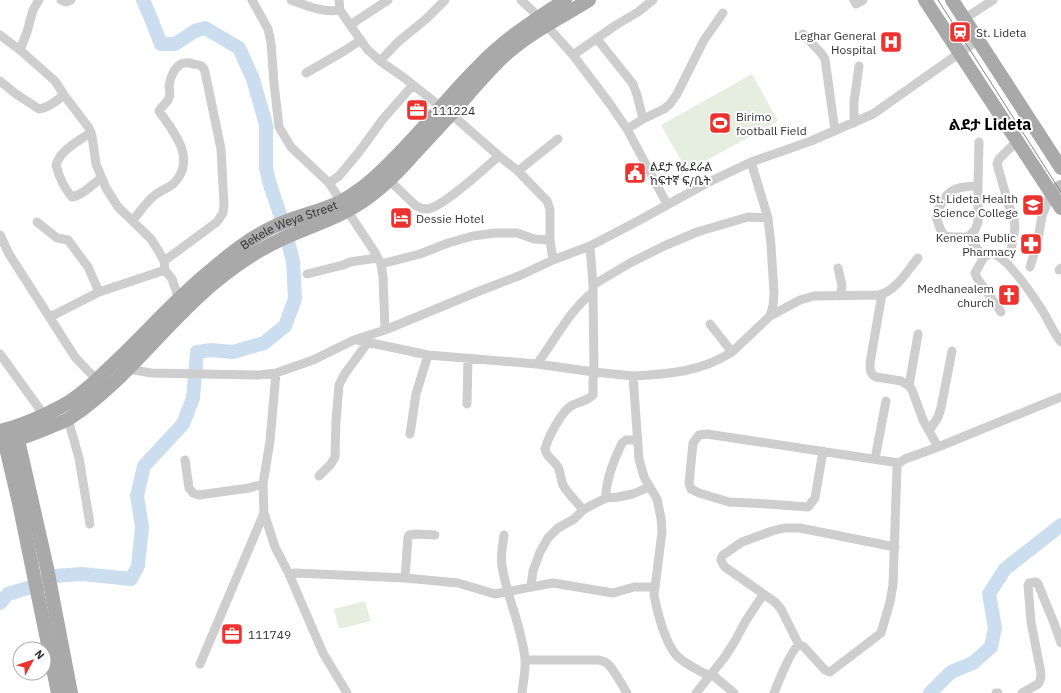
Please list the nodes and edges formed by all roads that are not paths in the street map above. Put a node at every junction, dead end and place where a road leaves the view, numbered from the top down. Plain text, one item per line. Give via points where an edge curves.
1 (39, 0) edge
2 (61, 0) edge
3 (71, 0) edge
4 (252, 0) edge
5 (291, 0) edge
6 (339, 0) edge
7 (388, 0) edge
8 (445, 0) edge
9 (521, 0) edge
10 (565, 0) edge
11 (592, 0) edge
12 (653, 0) edge
13 (854, 0) edge
14 (863, 0) edge
15 (925, 0) edge
16 (952, 0) edge
17 (994, 0) edge
18 (340, 10) junction
19 (723, 13) dead end
20 (964, 19) junction
21 (543, 21) junction
22 (350, 25) junction
23 (802, 34) dead end
24 (0, 35) edge
25 (597, 39) junction
26 (361, 40) junction
27 (978, 40) junction
28 (20, 50) junction
29 (959, 52) junction
30 (573, 55) junction
31 (380, 61) junction
32 (859, 66) dead end
33 (306, 73) dead end
34 (0, 81) edge
35 (413, 85) junction
36 (64, 95) junction
37 (446, 111) junction
38 (643, 119) junction
39 (854, 123) junction
40 (627, 129) junction
41 (835, 131) junction
42 (90, 132) junction
43 (558, 139) dead end
44 (1017, 140) junction
45 (979, 142) dead end
46 (499, 156) junction
47 (751, 162) junction
48 (1061, 168) edge
49 (518, 171) junction
50 (101, 178) junction
51 (390, 181) junction
52 (329, 183) junction
53 (978, 186) junction
54 (1057, 198) edge
55 (667, 204) junction
56 (344, 207) junction
57 (768, 218) junction
58 (132, 220) junction
59 (37, 222) dead end
60 (0, 235) edge
61 (968, 237) junction
62 (550, 240) junction
63 (590, 246) junction
64 (1011, 252) dead end
65 (984, 257) junction
66 (918, 258) dead end
67 (553, 260) junction
68 (379, 261) junction
69 (165, 266) junction
70 (1030, 267) dead end
71 (838, 268) dead end
72 (307, 274) dead end
73 (593, 289) junction
74 (99, 292) junction
75 (882, 294) junction
76 (840, 296) junction
77 (179, 299) junction
78 (1001, 312) dead end
79 (770, 316) junction
80 (50, 317) junction
81 (710, 324) dead end
82 (385, 330) junction
83 (918, 334) dead end
84 (354, 340) junction
85 (368, 342) junction
86 (1061, 342) edge
87 (952, 351) dead end
88 (732, 352) junction
89 (0, 354) edge
90 (428, 355) junction
91 (468, 359) junction
92 (537, 364) junction
93 (128, 369) junction
94 (594, 372) junction
95 (276, 374) junction
96 (633, 376) junction
97 (97, 380) junction
98 (908, 386) junction
99 (1061, 397) edge
100 (886, 401) dead end
101 (467, 404) dead end
102 (44, 415) junction
103 (68, 419) junction
104 (929, 431) junction
105 (34, 434) junction
106 (410, 434) dead end
107 (7, 436) edge
108 (637, 440) junction
109 (938, 447) junction
110 (823, 451) junction
111 (185, 460) dead end
112 (875, 460) junction
113 (11, 461) edge
114 (900, 463) junction
115 (319, 476) dead end
116 (263, 484) junction
117 (649, 486) junction
118 (606, 498) junction
119 (583, 510) junction
120 (264, 513) junction
121 (90, 524) dead end
122 (435, 535) dead end
123 (504, 535) dead end
124 (895, 547) junction
125 (289, 574) junction
126 (405, 578) junction
127 (531, 586) junction
128 (655, 587) junction
129 (508, 591) junction
130 (763, 594) junction
131 (1061, 643) edge
132 (799, 645) junction
133 (525, 660) junction
134 (200, 664) dead end
135 (710, 676) junction
136 (58, 693) edge
137 (71, 693) edge
138 (347, 693) edge
139 (522, 693) edge
140 (627, 693) edge
141 (696, 693) edge
142 (734, 693) edge
143 (774, 693) edge
144 (1022, 693) edge

1 - 28 street
2 - 3 street
4 - 52 street via 268,29 271,43 279,127 290,147
5 - 18 street via 325,11
6 - 18 street
7 - 22 street
8 - 31 street
9 - 21 street
10 - 21 main road, Bekele Weya Street
11 - 21 main road
12 - 25 street
13 - 14 street via 856,4
15 - 29 main road
16 - 20 main road
17 - 20 street
18 - 22 street
19 - 38 street via 704,40 670,104
20 - 27 main road
21 - 30 street
21 - 37 main road, Bekele Weya Street via 498,47 479,65
22 - 26 street
23 - 41 street via 825,59
24 - 28 street
25 - 30 street
25 - 38 street via 633,84
26 - 31 street
26 - 33 street
27 - 29 street
27 - 48 main road
28 - 36 street via 55,81
29 - 39 street via 880,110
29 - 44 main road
30 - 40 street
31 - 35 street
32 - 39 street
34 - 36 street via 39,109
35 - 37 street
35 - 52 street via 339,176
36 - 42 street
37 - 46 street
37 - 51 main road
37 - 56 main road, Bekele Weya Street
38 - 40 street
39 - 41 street
40 - 55 street
41 - 47 street
42 - 50 street
42 - 50 street via 62,153 56,165 65,188 72,197
43 - 49 street
44 - 54 main road
44 - 64 street via 999,159 998,164 1014,218
45 - 53 street
46 - 49 street
46 - 51 street via 442,203 428,209 416,206
47 - 55 street
47 - 57 street
49 - 62 street via 547,201 550,209
50 - 58 street via 118,207
51 - 56 main road via 369,198
52 - 56 street
53 - 61 street via 978,222
53 - 61 street via 957,187 951,191 943,199 936,216 944,236
54 - 70 street via 1042,216
55 - 63 street
56 - 68 street
56 - 77 main road, Bekele Weya Street via 320,210 279,224 252,239 208,272
56 - 93 main road via 326,222 285,238 243,260 196,299
57 - 73 street via 748,217 697,232 630,263
57 - 79 street via 774,293
58 - 69 street via 151,240
58 - 69 street via 147,202 172,184 182,170 183,152 159,110 169,99 171,77 180,64 200,65 205,72 221,149 224,205 217,222
59 - 74 street via 57,238 68,240 88,266
60 - 80 street via 8,254
61 - 65 street
62 - 67 street
62 - 68 street via 534,239 517,232 495,233 448,243 420,254
63 - 67 street
63 - 73 street
65 - 78 street via 975,273
65 - 86 street via 994,254 1015,273
66 - 75 street via 896,286
67 - 82 street
68 - 72 street via 350,262
68 - 82 street via 383,277
69 - 74 street
69 - 77 street
71 - 76 street via 842,286
73 - 92 street
73 - 94 street
74 - 80 street
75 - 76 street
75 - 98 street via 870,370 876,377 901,381
76 - 79 street via 808,297
77 - 97 main road, Bekele Weya Street
79 - 88 street
80 - 97 street via 75,357
81 - 88 street
82 - 84 street
83 - 98 street
84 - 85 street
84 - 95 street
85 - 90 street
85 - 115 street via 339,385 335,456
87 - 104 street via 941,408
88 - 96 street via 706,366 673,373
89 - 102 street
90 - 91 street
90 - 106 street via 416,394
91 - 92 street
91 - 101 street
92 - 94 street
93 - 95 street via 151,373
93 - 103 main road via 88,405
94 - 96 street
94 - 119 street via 593,396 565,410 545,449 545,453 560,471 563,486
95 - 116 street
96 - 108 street
97 - 102 main road, Bekele Weya Street via 64,405
98 - 104 street
99 - 109 street
100 - 112 street
102 - 107 main road, Bekele Weya Street
103 - 105 main road
103 - 121 street via 79,458
104 - 109 street
105 - 107 main road
105 - 113 main road via 25,455
107 - 113 main road
108 - 117 street via 639,459
108 - 118 street via 626,440 622,443 607,481
109 - 114 street
110 - 110 street via 707,434 699,435 693,443 689,483 699,493 729,502 808,508 815,498
110 - 112 street
111 - 116 street via 190,488 193,493 199,495
112 - 114 street
113 - 136 main road
113 - 137 main road via 47,568
114 - 124 street via 897,467
116 - 120 street
117 - 118 street via 633,494
117 - 128 street via 657,499 662,532
118 - 119 street
119 - 127 street via 548,538 533,570
120 - 125 street via 275,547
120 - 134 street
122 - 126 street via 409,535
123 - 129 street via 502,566
124 - 130 street via 800,528 772,531 742,542 720,558 725,567
124 - 132 street via 893,586 881,633 830,672
125 - 126 street
125 - 138 street via 323,653
126 - 129 street via 458,583 495,594
127 - 128 street via 558,583 613,593 634,587
127 - 129 street
128 - 135 street via 655,605 671,648 684,662
129 - 133 street via 521,633
130 - 132 street via 781,610
130 - 135 street
131 - 144 street via 1038,584 1029,583 1031,622 1041,678 1038,684
132 - 143 street via 791,654
133 - 139 street
133 - 140 street via 604,661
135 - 141 street
135 - 142 street via 715,677

